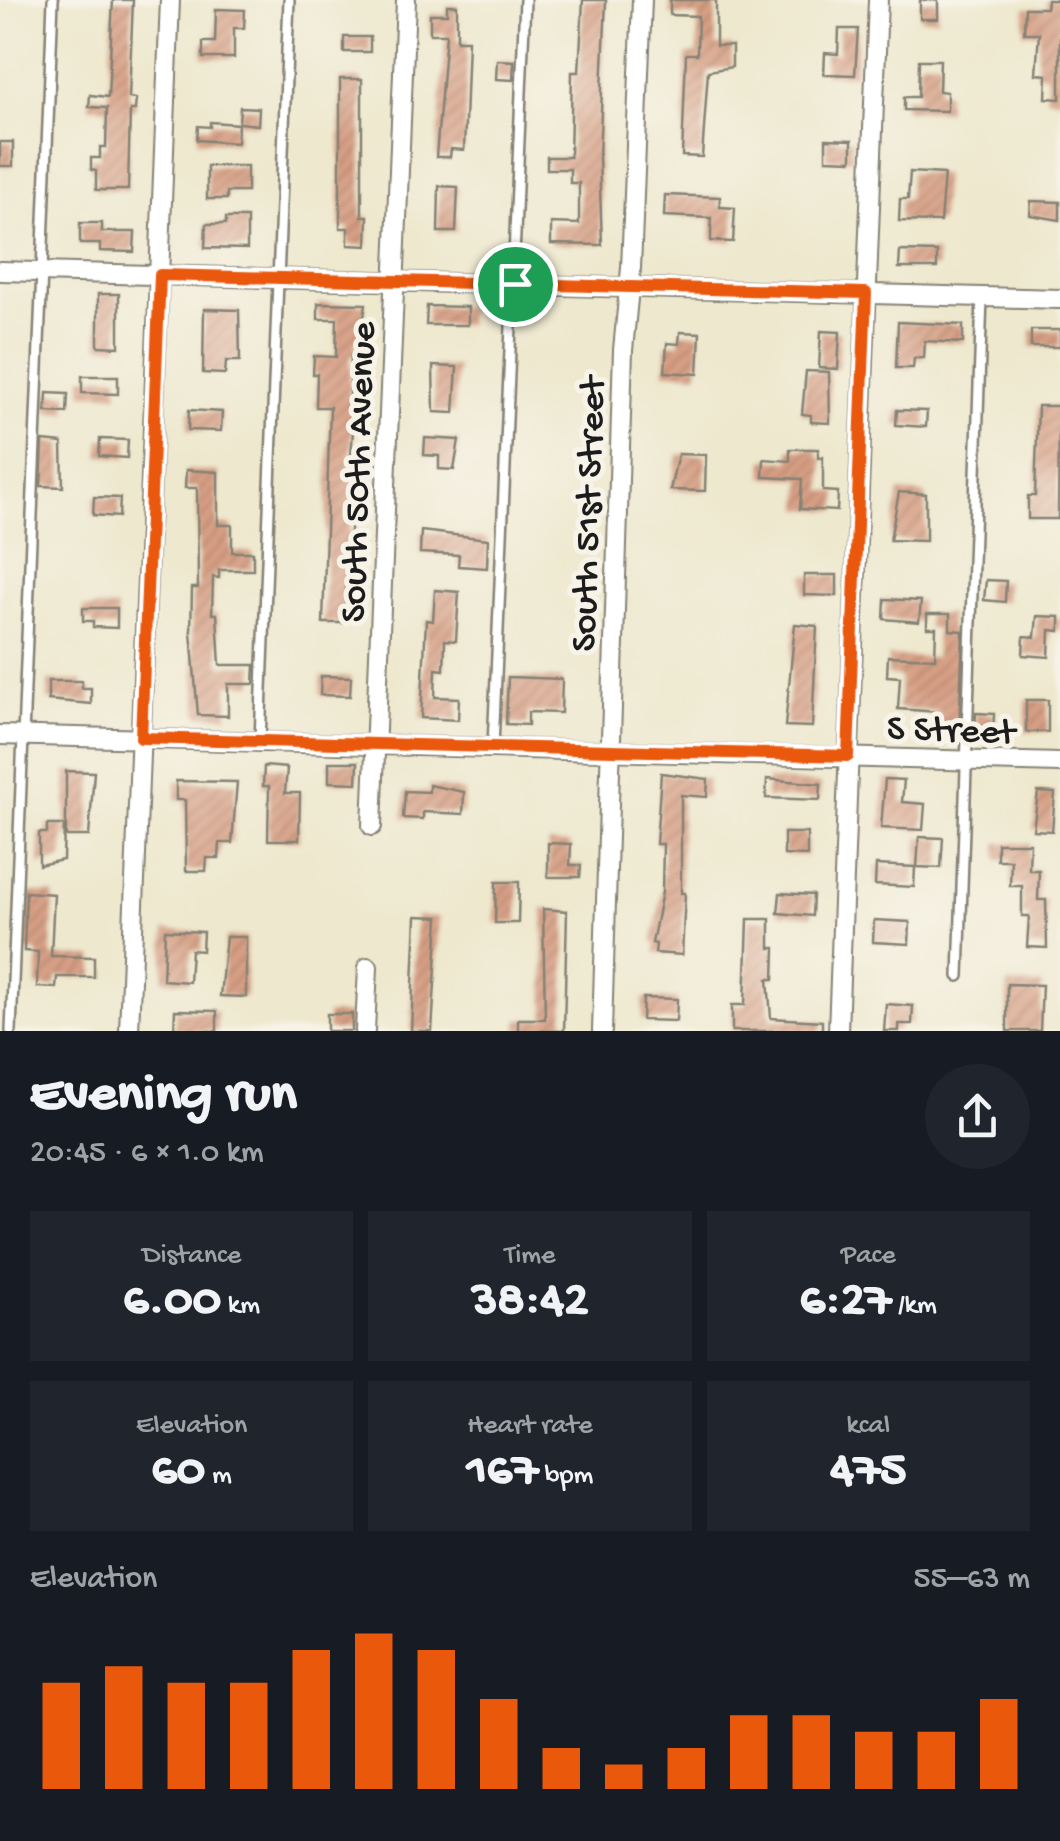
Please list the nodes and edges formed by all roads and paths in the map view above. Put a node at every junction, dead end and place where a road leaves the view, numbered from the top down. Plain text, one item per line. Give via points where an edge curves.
1 (53, 0) edge
2 (170, 0) edge
3 (289, 0) edge
4 (406, 0) edge
5 (525, 0) edge
6 (642, 0) edge
7 (878, 0) edge
8 (0, 271) edge
9 (42, 272) junction
10 (160, 275) junction
11 (278, 278) junction
12 (395, 281) junction
13 (515, 284) junction
14 (628, 285) junction
15 (866, 293) junction
16 (982, 296) junction
17 (1060, 299) edge
18 (0, 735) edge
19 (23, 736) junction
20 (141, 738) junction
21 (260, 741) junction
22 (376, 744) junction
23 (493, 747) junction
24 (611, 752) junction
25 (848, 756) junction
26 (967, 760) junction
27 (1060, 763) edge
28 (372, 826) dead end
29 (368, 967) dead end
30 (959, 976) dead end
31 (11, 1031) edge
32 (129, 1031) edge
33 (365, 1031) edge
34 (602, 1031) edge
35 (838, 1031) edge

1 - 9 lane
2 - 10 street
3 - 11 lane
4 - 12 street, South 50th Avenue
5 - 13 lane
6 - 14 street, South 51st Street
7 - 15 street
8 - 9 street
9 - 10 street
9 - 19 lane
10 - 11 street
10 - 20 street
11 - 12 street
11 - 21 lane
12 - 13 street
12 - 22 street, South 50th Avenue
13 - 14 street
13 - 23 lane
14 - 15 street
14 - 24 street, South 51st Street
15 - 16 street
15 - 25 street
16 - 17 street
16 - 26 lane
18 - 19 street, S Street
19 - 20 street, S Street
19 - 31 lane
20 - 21 street, S Street
20 - 32 street
21 - 22 street, S Street
22 - 23 street, S Street
22 - 28 street, South 50th Avenue
23 - 24 street, S Street
24 - 25 street, S Street
24 - 34 street, South 51st Street
25 - 26 street, S Street
25 - 35 street
26 - 27 street, S Street
26 - 30 lane
29 - 33 street

